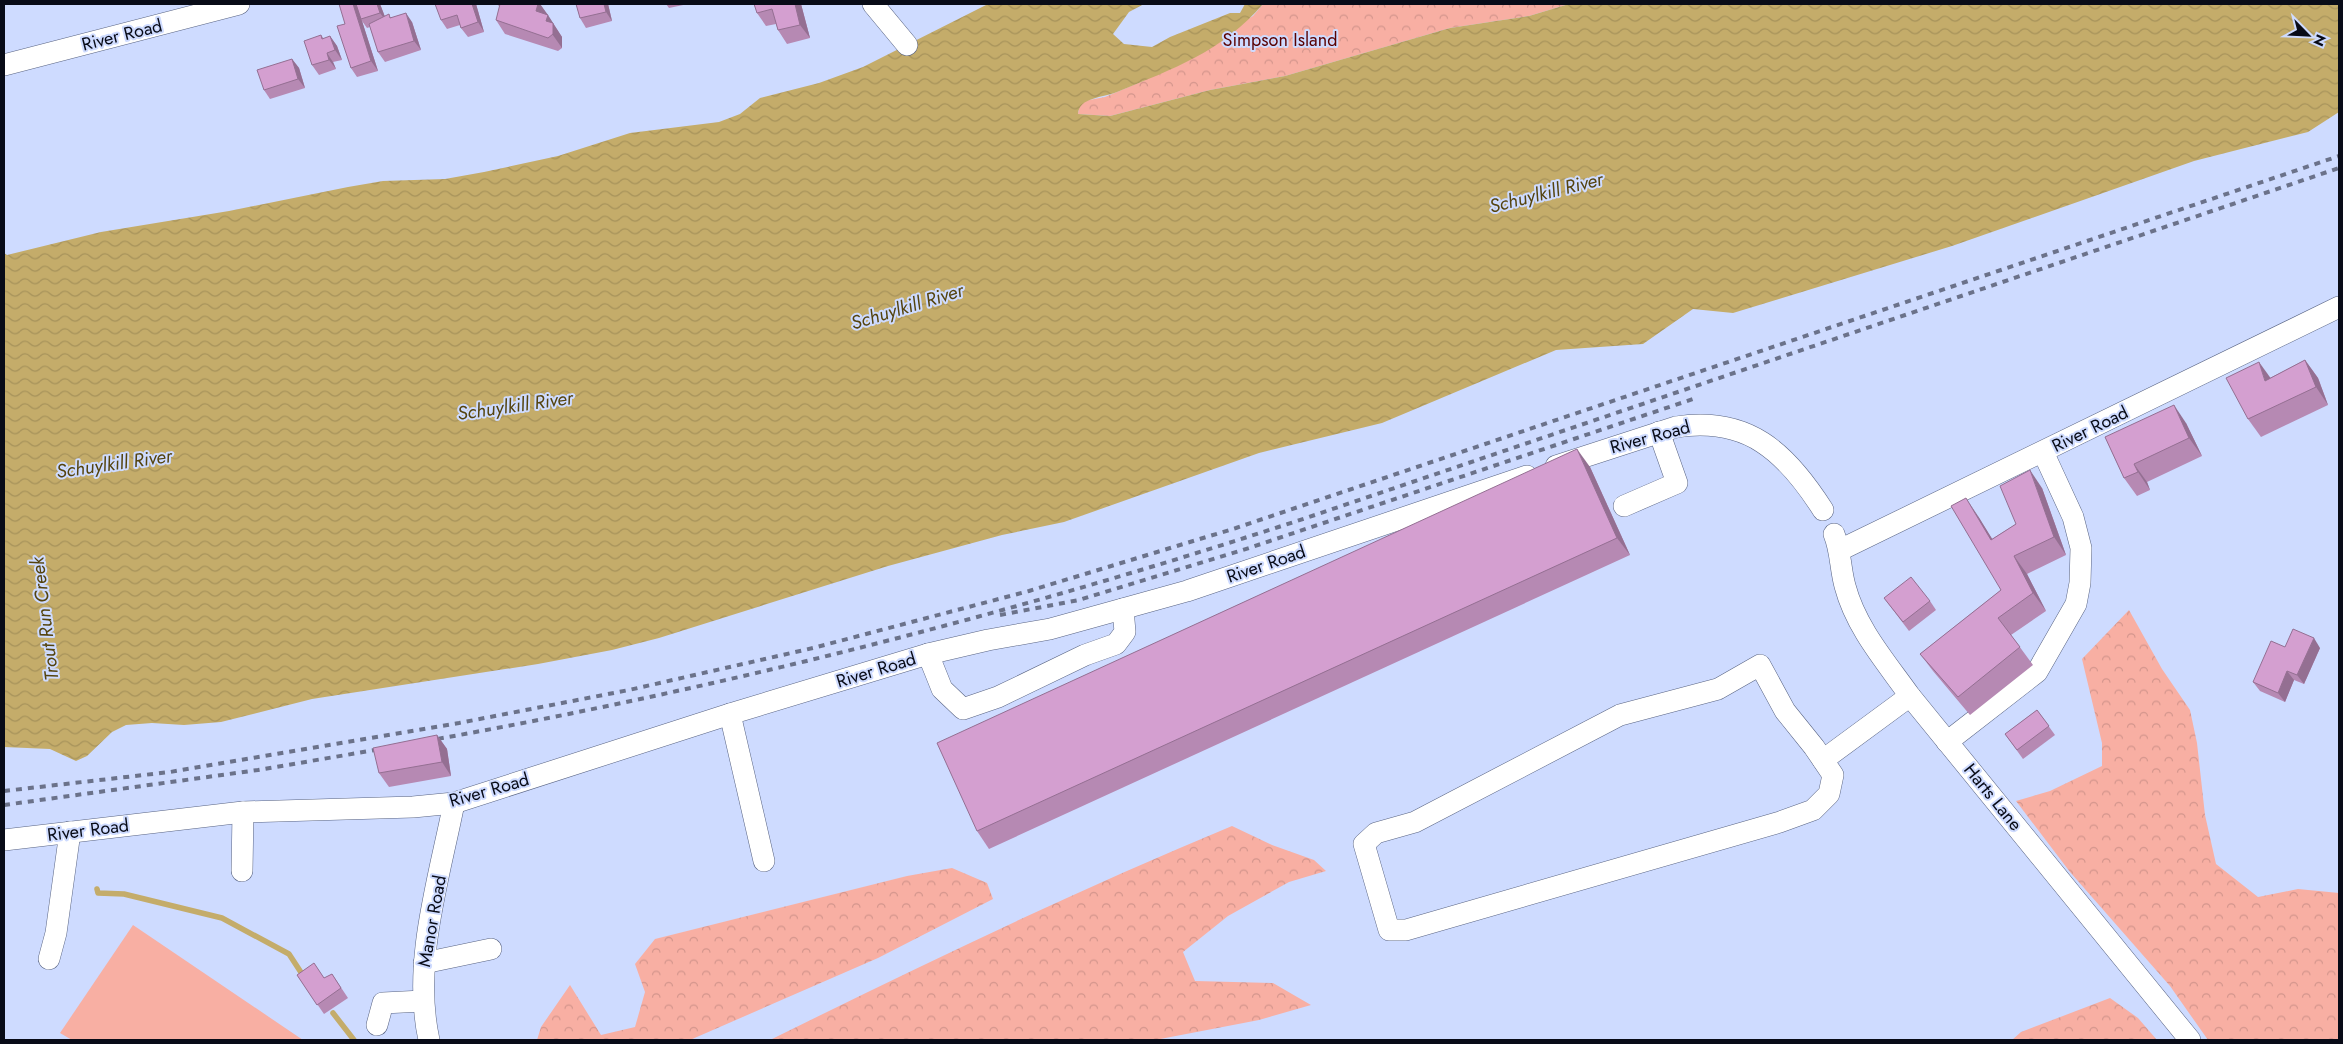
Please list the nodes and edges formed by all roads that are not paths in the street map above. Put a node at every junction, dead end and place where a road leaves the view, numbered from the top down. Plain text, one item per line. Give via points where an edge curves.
1 (239, 4) edge
2 (873, 4) edge
3 (907, 45) dead end
4 (4, 64) edge
5 (2339, 308) edge
6 (1659, 432) junction
7 (2043, 452) junction
8 (1624, 506) dead end
9 (1823, 510) dead end
10 (1837, 542) joint
11 (1123, 609) junction
12 (928, 654) junction
13 (1910, 696) junction
14 (730, 714) junction
15 (1947, 742) junction
16 (1823, 760) junction
17 (454, 802) junction
18 (243, 812) junction
19 (70, 832) junction
20 (4, 840) edge
21 (764, 861) dead end
22 (242, 871) dead end
23 (492, 949) dead end
24 (49, 959) dead end
25 (424, 963) junction
26 (423, 1000) junction
27 (377, 1025) dead end
28 (429, 1040) edge
29 (2190, 1040) edge

1 - 4 street, River Road
2 - 3 street
5 - 7 street, River Road
6 - 8 street via 1677,483
6 - 9 street, River Road via 1696,424 1717,424 1753,436 1773,448
6 - 11 street, River Road via 1187,591
7 - 10 street, River Road
7 - 15 street via 2073,517 2080,548 2076,604 2037,672
10 - 13 street, Harts Lane via 1845,586 1855,614
11 - 12 street, River Road via 1050,629
11 - 12 street via 1125,632 1116,644 1085,655 998,697 963,708 942,689
12 - 14 street, River Road
13 - 15 street, Harts Lane
13 - 16 street
14 - 17 street, River Road
14 - 21 street
15 - 29 street, Harts Lane
16 - 16 street via 1833,775 1829,794 1813,810 1406,930 1389,930 1364,844 1376,833 1415,822 1620,715 1718,689 1760,665 1785,711
17 - 18 street, River Road via 413,807
17 - 25 street, Manor Road
18 - 19 street, River Road
18 - 22 street
19 - 20 street, River Road
19 - 24 street via 56,933
23 - 25 street
25 - 26 street, Manor Road
26 - 27 street via 384,1003
26 - 28 street, Manor Road

